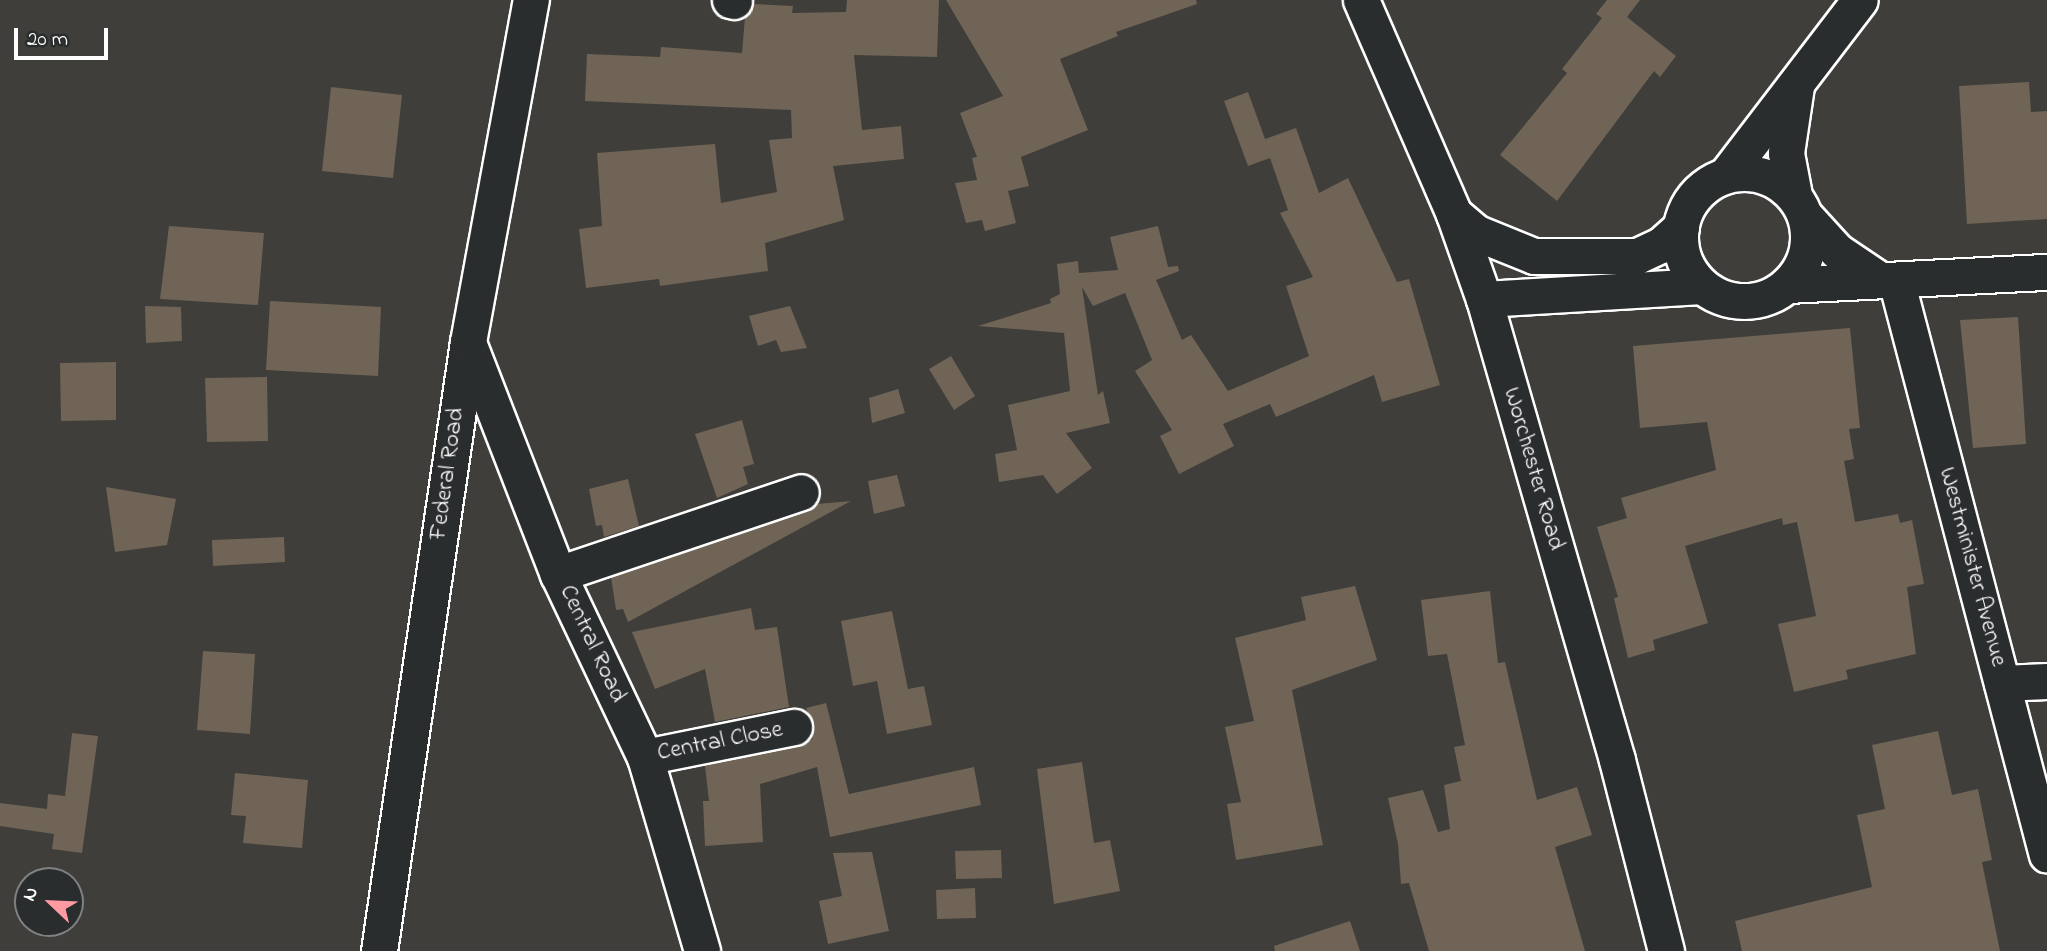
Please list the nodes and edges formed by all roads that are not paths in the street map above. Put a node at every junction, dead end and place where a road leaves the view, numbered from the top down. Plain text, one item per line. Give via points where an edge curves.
1 (531, 0) edge
2 (1361, 0) edge
3 (1860, 0) edge
4 (1797, 79) junction
5 (1726, 175) junction
6 (1800, 206) junction
7 (1454, 214) junction
8 (1681, 227) junction
9 (2047, 272) edge
10 (1888, 280) junction
11 (1787, 285) junction
12 (1702, 286) junction
13 (1484, 299) junction
14 (468, 342) junction
15 (801, 492) dead end
16 (558, 574) junction
17 (2047, 681) edge
18 (2002, 683) junction
19 (794, 727) dead end
20 (645, 757) junction
21 (2047, 855) edge
22 (379, 951) edge
23 (702, 951) edge
24 (1666, 951) edge

1 - 14 street, Federal Road
2 - 7 street, Worchester Road
3 - 4 street
4 - 5 street
4 - 6 street via 1786,153
5 - 6 street via 1751,172 1774,179
5 - 8 street via 1704,186 1689,204
6 - 10 street via 1837,251
6 - 11 street via 1809,241 1802,265
7 - 8 street via 1477,233 1534,256 1637,256 1661,245
7 - 13 street, Worchester Road
8 - 12 street via 1681,249 1688,270
9 - 10 street
10 - 11 street
10 - 18 street, Westminister Avenue
11 - 12 street via 1772,296 1745,301 1718,296
12 - 13 street
13 - 24 street, Worchester Road via 1617,760
14 - 16 street, Central Road
14 - 22 street, Federal Road
15 - 16 street
16 - 20 street, Central Road
17 - 18 street
18 - 21 street, Westminister Avenue
19 - 20 street, Central Close
20 - 23 street, Central Road

